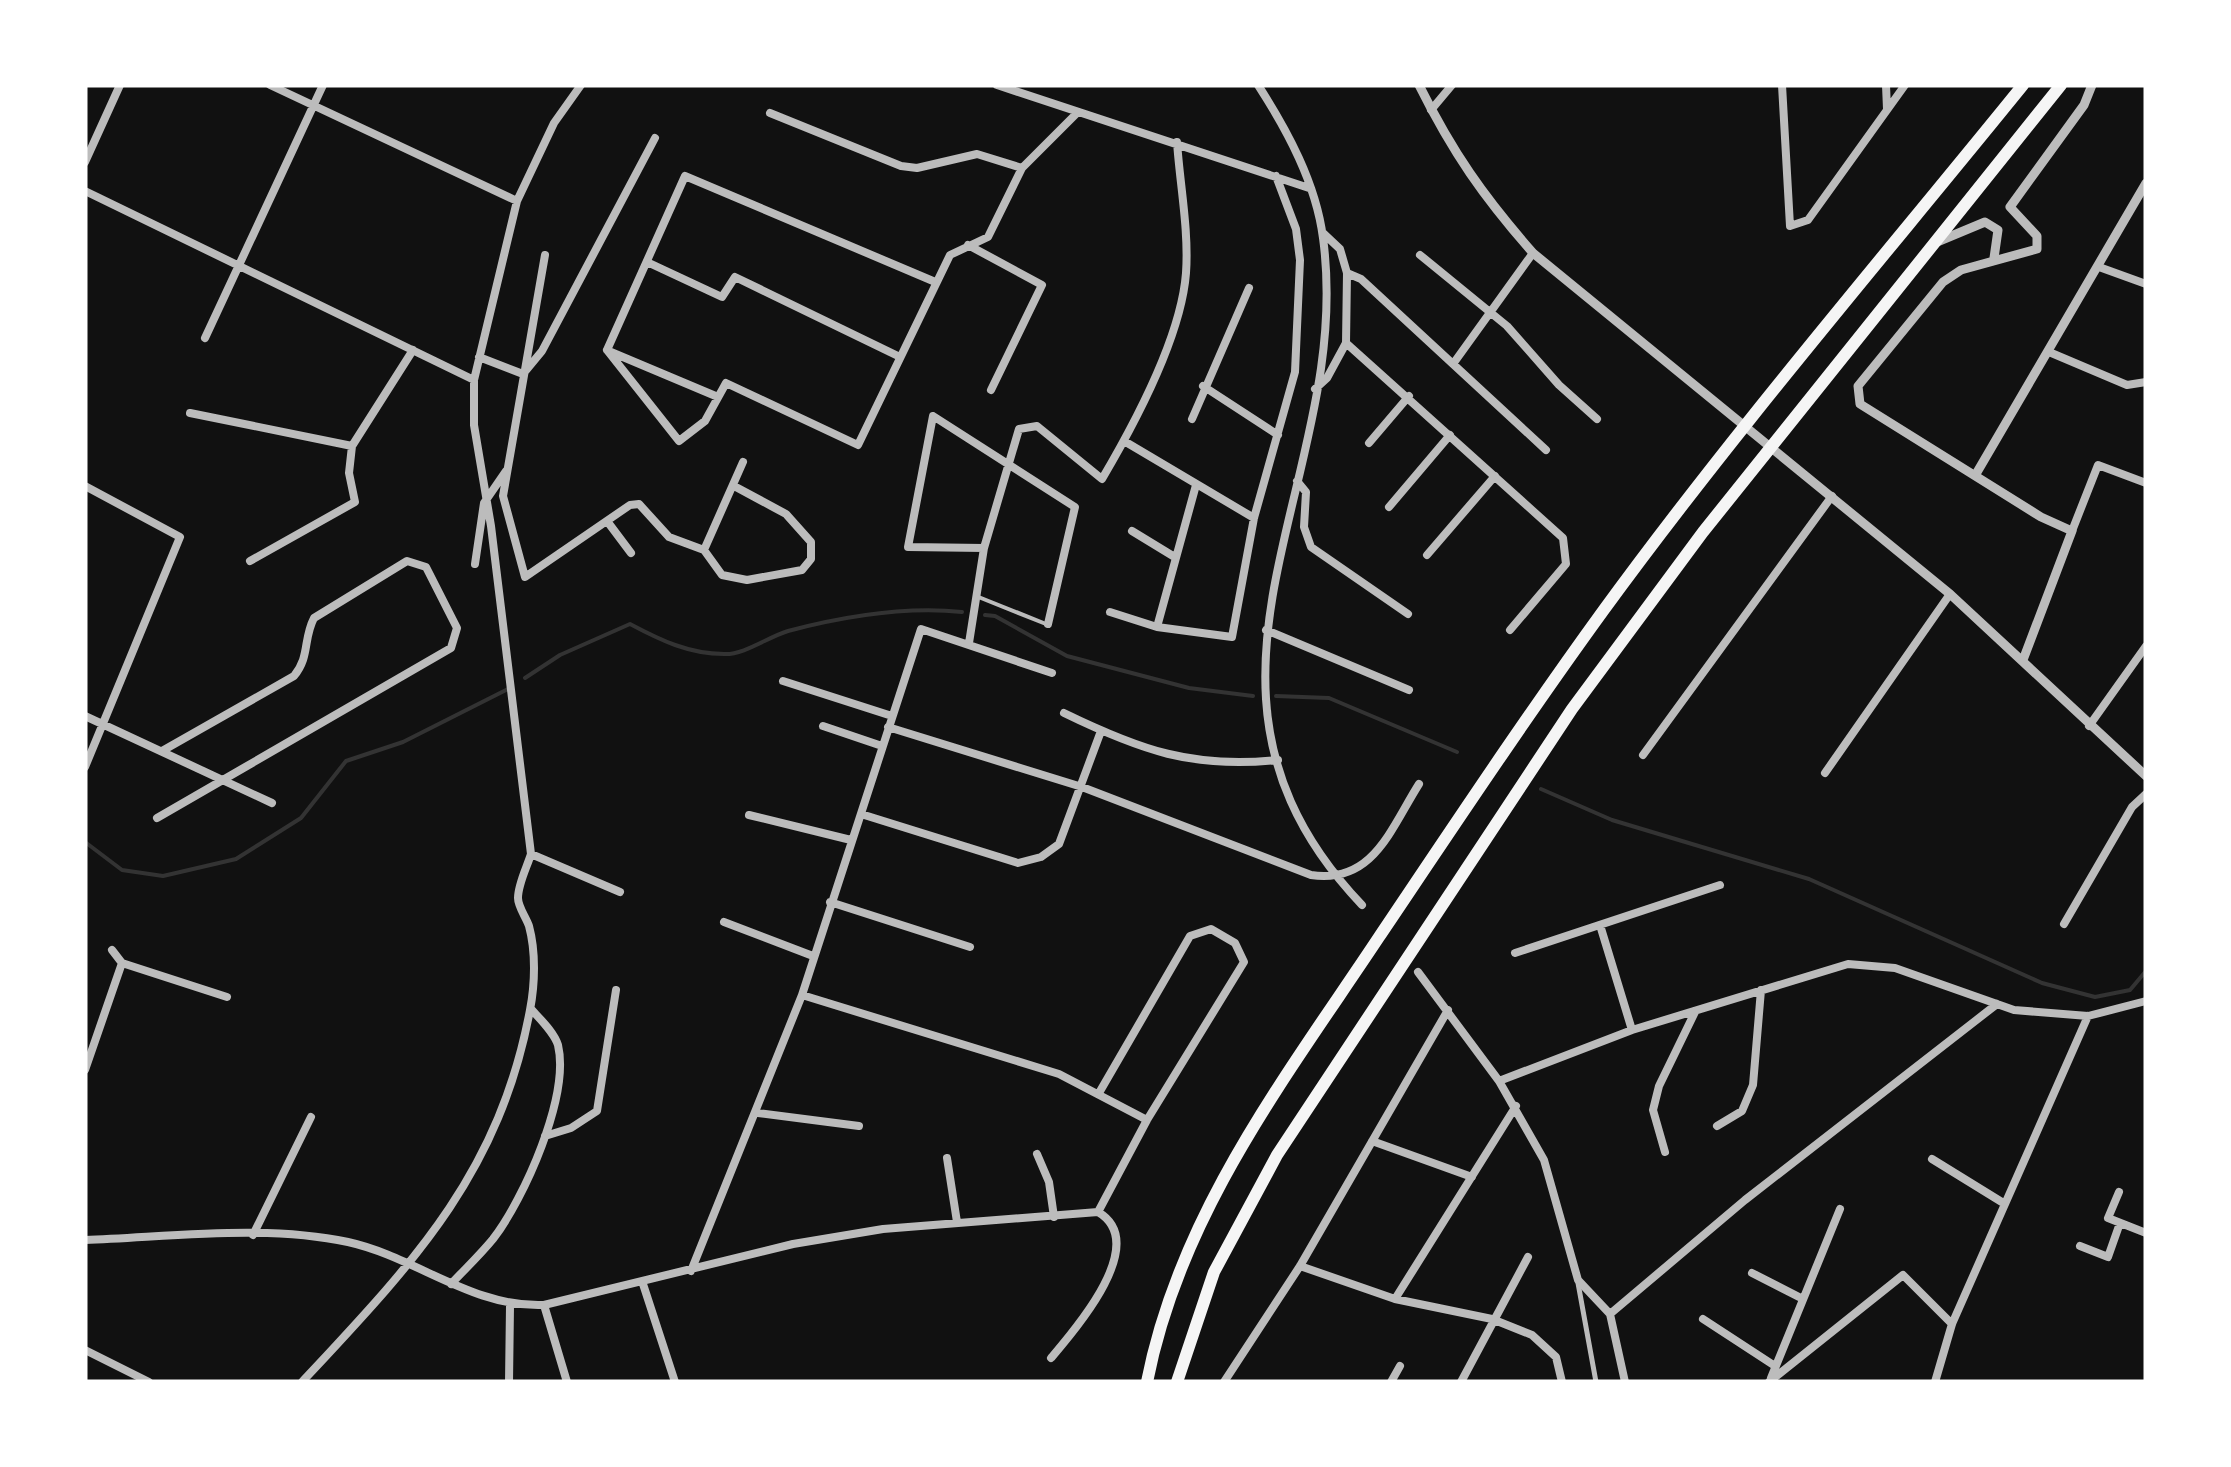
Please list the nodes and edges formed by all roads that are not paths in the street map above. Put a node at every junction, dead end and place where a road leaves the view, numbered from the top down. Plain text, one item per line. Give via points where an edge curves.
1 (120, 85) edge
2 (270, 85) edge
3 (323, 85) edge
4 (580, 85) edge
5 (997, 85) edge
6 (1258, 85) edge
7 (1418, 85) edge
8 (1452, 85) edge
9 (1782, 85) edge
10 (1886, 85) edge
11 (1905, 85) edge
12 (2023, 85) edge
13 (2060, 85) edge
14 (2092, 85) edge
15 (313, 105) junction
16 (1887, 109) junction
17 (1431, 110) junction
18 (770, 113) dead end
19 (1078, 113) junction
20 (656, 138) dead end
21 (1177, 142) junction
22 (85, 162) edge
23 (1022, 168) junction
24 (1276, 176) junction
25 (2146, 182) edge
26 (1309, 188) junction
27 (85, 191) edge
28 (517, 201) junction
29 (1323, 233) junction
30 (1934, 243) junction
31 (968, 246) junction
32 (1533, 253) junction
33 (1420, 254) dead end
34 (545, 255) dead end
35 (1994, 258) junction
36 (646, 262) junction
37 (238, 264) junction
38 (2099, 267) junction
39 (1347, 272) junction
40 (934, 282) junction
41 (2146, 284) edge
42 (1249, 288) dead end
43 (1490, 312) junction
44 (206, 338) dead end
45 (1346, 343) junction
46 (413, 350) junction
47 (607, 350) junction
48 (2049, 352) junction
49 (898, 356) junction
50 (479, 357) junction
51 (1452, 364) junction
52 (523, 374) junction
53 (474, 380) junction
54 (2146, 382) edge
55 (1202, 386) junction
56 (1314, 389) junction
57 (991, 390) dead end
58 (1409, 396) junction
59 (718, 397) junction
60 (190, 413) dead end
61 (1192, 419) dead end
62 (1598, 419) dead end
63 (1278, 434) junction
64 (1450, 435) junction
65 (1124, 441) junction
66 (1370, 442) dead end
67 (352, 446) junction
68 (1546, 450) dead end
69 (743, 462) dead end
70 (1006, 463) junction
71 (507, 469) junction
72 (1976, 474) junction
73 (1494, 476) junction
74 (1297, 481) junction
75 (2146, 483) edge
76 (1196, 485) junction
77 (85, 486) edge
78 (734, 486) junction
79 (1832, 496) junction
80 (484, 503) junction
81 (1389, 508) dead end
82 (1254, 518) junction
83 (608, 521) junction
84 (2072, 531) junction
85 (1132, 532) dead end
86 (984, 548) junction
87 (704, 550) junction
88 (631, 553) dead end
89 (1426, 554) dead end
90 (1173, 556) junction
91 (250, 561) dead end
92 (475, 564) dead end
93 (1950, 594) junction
94 (976, 596) junction
95 (1110, 612) dead end
96 (1408, 614) dead end
97 (1048, 624) joint
98 (1157, 627) junction
99 (1266, 630) junction
100 (1510, 630) dead end
101 (969, 643) junction
102 (2146, 646) edge
103 (2023, 660) junction
104 (1052, 673) dead end
105 (783, 681) dead end
106 (1409, 690) dead end
107 (1064, 713) dead end
108 (85, 716) edge
109 (892, 716) junction
110 (102, 723) junction
111 (822, 726) dead end
112 (2090, 726) junction
113 (888, 727) junction
114 (1101, 731) junction
115 (882, 746) junction
116 (162, 752) junction
117 (1642, 755) dead end
118 (1278, 760) junction
119 (85, 767) edge
120 (1825, 773) dead end
121 (2146, 776) edge
122 (220, 780) junction
123 (1419, 784) dead end
124 (1082, 786) junction
125 (2146, 794) edge
126 (272, 803) dead end
127 (861, 814) junction
128 (749, 815) dead end
129 (157, 818) dead end
130 (851, 840) junction
131 (531, 854) junction
132 (1338, 879) junction
133 (1720, 884) dead end
134 (620, 892) dead end
135 (830, 902) junction
136 (1362, 905) dead end
137 (724, 922) dead end
138 (2064, 924) dead end
139 (1600, 925) junction
140 (970, 947) dead end
141 (112, 950) dead end
142 (1515, 953) dead end
143 (812, 956) junction
144 (122, 964) junction
145 (1418, 972) dead end
146 (616, 990) dead end
147 (1761, 990) junction
148 (802, 995) junction
149 (227, 996) dead end
150 (2146, 1001) edge
151 (1997, 1004) junction
152 (530, 1008) junction
153 (1448, 1010) junction
154 (1695, 1012) junction
155 (2088, 1016) junction
156 (1632, 1030) junction
157 (85, 1070) edge
158 (1499, 1081) junction
159 (1099, 1094) junction
160 (1516, 1106) junction
161 (758, 1113) junction
162 (311, 1117) dead end
163 (1147, 1120) junction
164 (859, 1126) dead end
165 (1717, 1126) dead end
166 (544, 1136) junction
167 (1372, 1140) junction
168 (1665, 1152) dead end
169 (1037, 1154) dead end
170 (947, 1158) dead end
171 (1932, 1158) dead end
172 (1472, 1178) junction
173 (2118, 1192) dead end
174 (2006, 1204) junction
175 (1840, 1210) dead end
176 (1098, 1212) junction
177 (1054, 1217) junction
178 (958, 1222) junction
179 (2120, 1222) junction
180 (2146, 1232) edge
181 (253, 1235) junction
182 (85, 1240) edge
183 (2080, 1246) dead end
184 (1528, 1256) dead end
185 (410, 1266) junction
186 (1300, 1266) junction
187 (690, 1271) junction
188 (1752, 1273) dead end
189 (1578, 1280) junction
190 (451, 1284) junction
191 (643, 1284) junction
192 (1801, 1298) junction
193 (1395, 1299) junction
194 (544, 1305) junction
195 (510, 1306) junction
196 (1610, 1314) junction
197 (1492, 1319) junction
198 (1702, 1319) dead end
199 (1952, 1324) junction
200 (85, 1350) edge
201 (1051, 1358) dead end
202 (1400, 1366) dead end
203 (1775, 1366) junction
204 (148, 1382) edge
205 (302, 1382) edge
206 (509, 1382) edge
207 (567, 1382) edge
208 (675, 1382) edge
209 (1147, 1382) edge
210 (1177, 1382) edge
211 (1224, 1382) edge
212 (1391, 1382) edge
213 (1461, 1382) edge
214 (1562, 1382) edge
215 (1596, 1382) edge
216 (1625, 1382) edge
217 (1769, 1382) edge
218 (1936, 1382) edge

1 - 22 street
2 - 15 street
3 - 15 street
4 - 28 street
5 - 19 street
6 - 26 street via 1296,148
7 - 17 street
8 - 17 street
9 - 16 street via 1790,226 1808,220
10 - 16 street
11 - 16 street
12 - 209 highway via 1678,512 1419,878 1246,1136 1211,1200 1184,1256
13 - 30 highway
14 - 35 street via 2010,207 2037,236 2036,248
15 - 28 street
15 - 37 street
17 - 32 street via 1449,148
18 - 23 street via 901,166 977,154
19 - 21 street
19 - 23 street
20 - 52 street via 542,351
21 - 24 street
21 - 65 street via 1186,270 1181,311
23 - 31 street via 988,236
24 - 26 street
24 - 63 street via 1300,260 1295,372
25 - 38 street
26 - 29 street
27 - 37 street
28 - 50 street
29 - 39 street via 1340,249
29 - 56 street via 1326,307
30 - 35 street via 1985,222 1998,230
30 - 210 highway via 1627,630 1468,863 1244,1212 1193,1327
31 - 40 street via 950,255
31 - 57 street via 1042,284
32 - 43 street
32 - 79 street
33 - 43 street
34 - 52 street
35 - 72 street via 1943,282 1856,395 1860,404
36 - 40 street via 685,176
36 - 47 street
36 - 49 street via 722,297 735,276
37 - 44 street
37 - 46 street
38 - 41 street
38 - 48 street
39 - 45 street
39 - 51 street
40 - 49 street
42 - 55 street
43 - 51 street
43 - 62 street
45 - 56 street via 1328,378
45 - 58 street
46 - 53 street
46 - 67 street
47 - 59 street
47 - 59 street via 679,441 706,421
48 - 54 street via 2127,385
48 - 72 street
49 - 59 street via 858,445 726,383
50 - 52 street
50 - 53 street
51 - 68 street
52 - 71 street
53 - 80 street
55 - 61 street
55 - 63 street
56 - 74 street
58 - 64 street
58 - 66 street
60 - 67 street
63 - 82 street
64 - 73 street
64 - 81 street
65 - 70 street via 1102,479 1028,424 1019,429
65 - 76 street
67 - 91 street via 355,502
69 - 78 street
70 - 86 street
70 - 86 street via 933,416 908,547
70 - 97 street via 1075,506
71 - 80 street
71 - 83 street via 503,496 524,578
72 - 84 street
73 - 89 street
73 - 100 street via 1563,538 1567,551 1566,564
74 - 96 street via 1306,492 1310,547
74 - 99 street
75 - 84 street via 2098,465
76 - 82 street
76 - 90 street
77 - 110 street via 180,537
78 - 87 street
78 - 87 street via 786,514 811,542 811,559 802,570 746,580 722,575
79 - 93 street
79 - 117 street
80 - 92 street
80 - 131 street
82 - 98 street via 1232,637
83 - 87 street via 639,504 670,538
83 - 88 street
84 - 103 street
85 - 90 street
86 - 94 street
90 - 98 street
93 - 103 street
93 - 120 street
94 - 97 lane
94 - 101 street
95 - 98 street
99 - 106 street
99 - 118 street via 1264,694
101 - 104 street
101 - 109 street via 921,629
102 - 112 street
103 - 112 street
105 - 109 street
107 - 114 street
108 - 110 street
109 - 113 street
110 - 116 street
110 - 119 street
111 - 115 street
112 - 121 street
113 - 115 street
113 - 124 street
114 - 118 street via 1206,764
114 - 124 street
115 - 127 street
116 - 122 street
116 - 122 street via 294,676 304,665 314,618 408,561 426,567 457,628 452,648
118 - 132 street via 1308,836
122 - 126 street
122 - 129 street
123 - 132 street via 1372,859
124 - 127 street via 1059,844 1018,863
124 - 132 street via 1310,875
125 - 138 street
127 - 130 street
128 - 130 street
130 - 135 street
131 - 134 street
131 - 152 street via 518,899 530,928
132 - 136 street
133 - 139 street
135 - 140 street
135 - 143 street
137 - 143 street
139 - 142 street
139 - 156 street
141 - 144 street
143 - 148 street
144 - 149 street
144 - 157 street
145 - 153 street
146 - 166 street via 597,1111
147 - 151 street via 1872,963
147 - 154 street
147 - 165 street via 1753,1085 1742,1111
148 - 159 street via 1047,1070
148 - 161 street
150 - 155 street
151 - 155 street
151 - 196 street via 1744,1200
152 - 166 street via 557,1040 560,1060
152 - 185 street via 489,1142 467,1186
153 - 158 street
153 - 167 street
154 - 156 street
154 - 168 street via 1654,1110
155 - 174 street
156 - 158 street
158 - 160 street
159 - 163 street
159 - 163 street via 1190,936 1211,929 1242,951 1244,962
160 - 172 street
160 - 189 street via 1554,1188
161 - 164 street
161 - 187 street
162 - 181 street
163 - 176 street
166 - 190 street via 494,1238
167 - 172 street
167 - 186 street
169 - 177 street
170 - 178 street
171 - 174 street
172 - 193 street
173 - 179 street via 2108,1218
174 - 199 street
175 - 192 street
176 - 177 street
176 - 201 street via 1114,1230 1110,1265 1088,1316
177 - 178 street
178 - 187 street via 792,1244
179 - 180 street
179 - 183 street via 2108,1257
181 - 182 street
181 - 185 street via 350,1242
184 - 197 street
185 - 190 street
185 - 205 street
186 - 193 street
186 - 211 street
187 - 191 street
188 - 192 street
189 - 196 street
189 - 215 street
190 - 195 street
191 - 194 street
191 - 208 street
192 - 203 street
193 - 197 street
194 - 195 street
194 - 207 street
195 - 206 street
196 - 216 street
197 - 213 street
197 - 214 street via 1547,1344
198 - 203 street
199 - 217 street via 1903,1275
199 - 218 street
200 - 204 street
202 - 212 street
203 - 217 street

